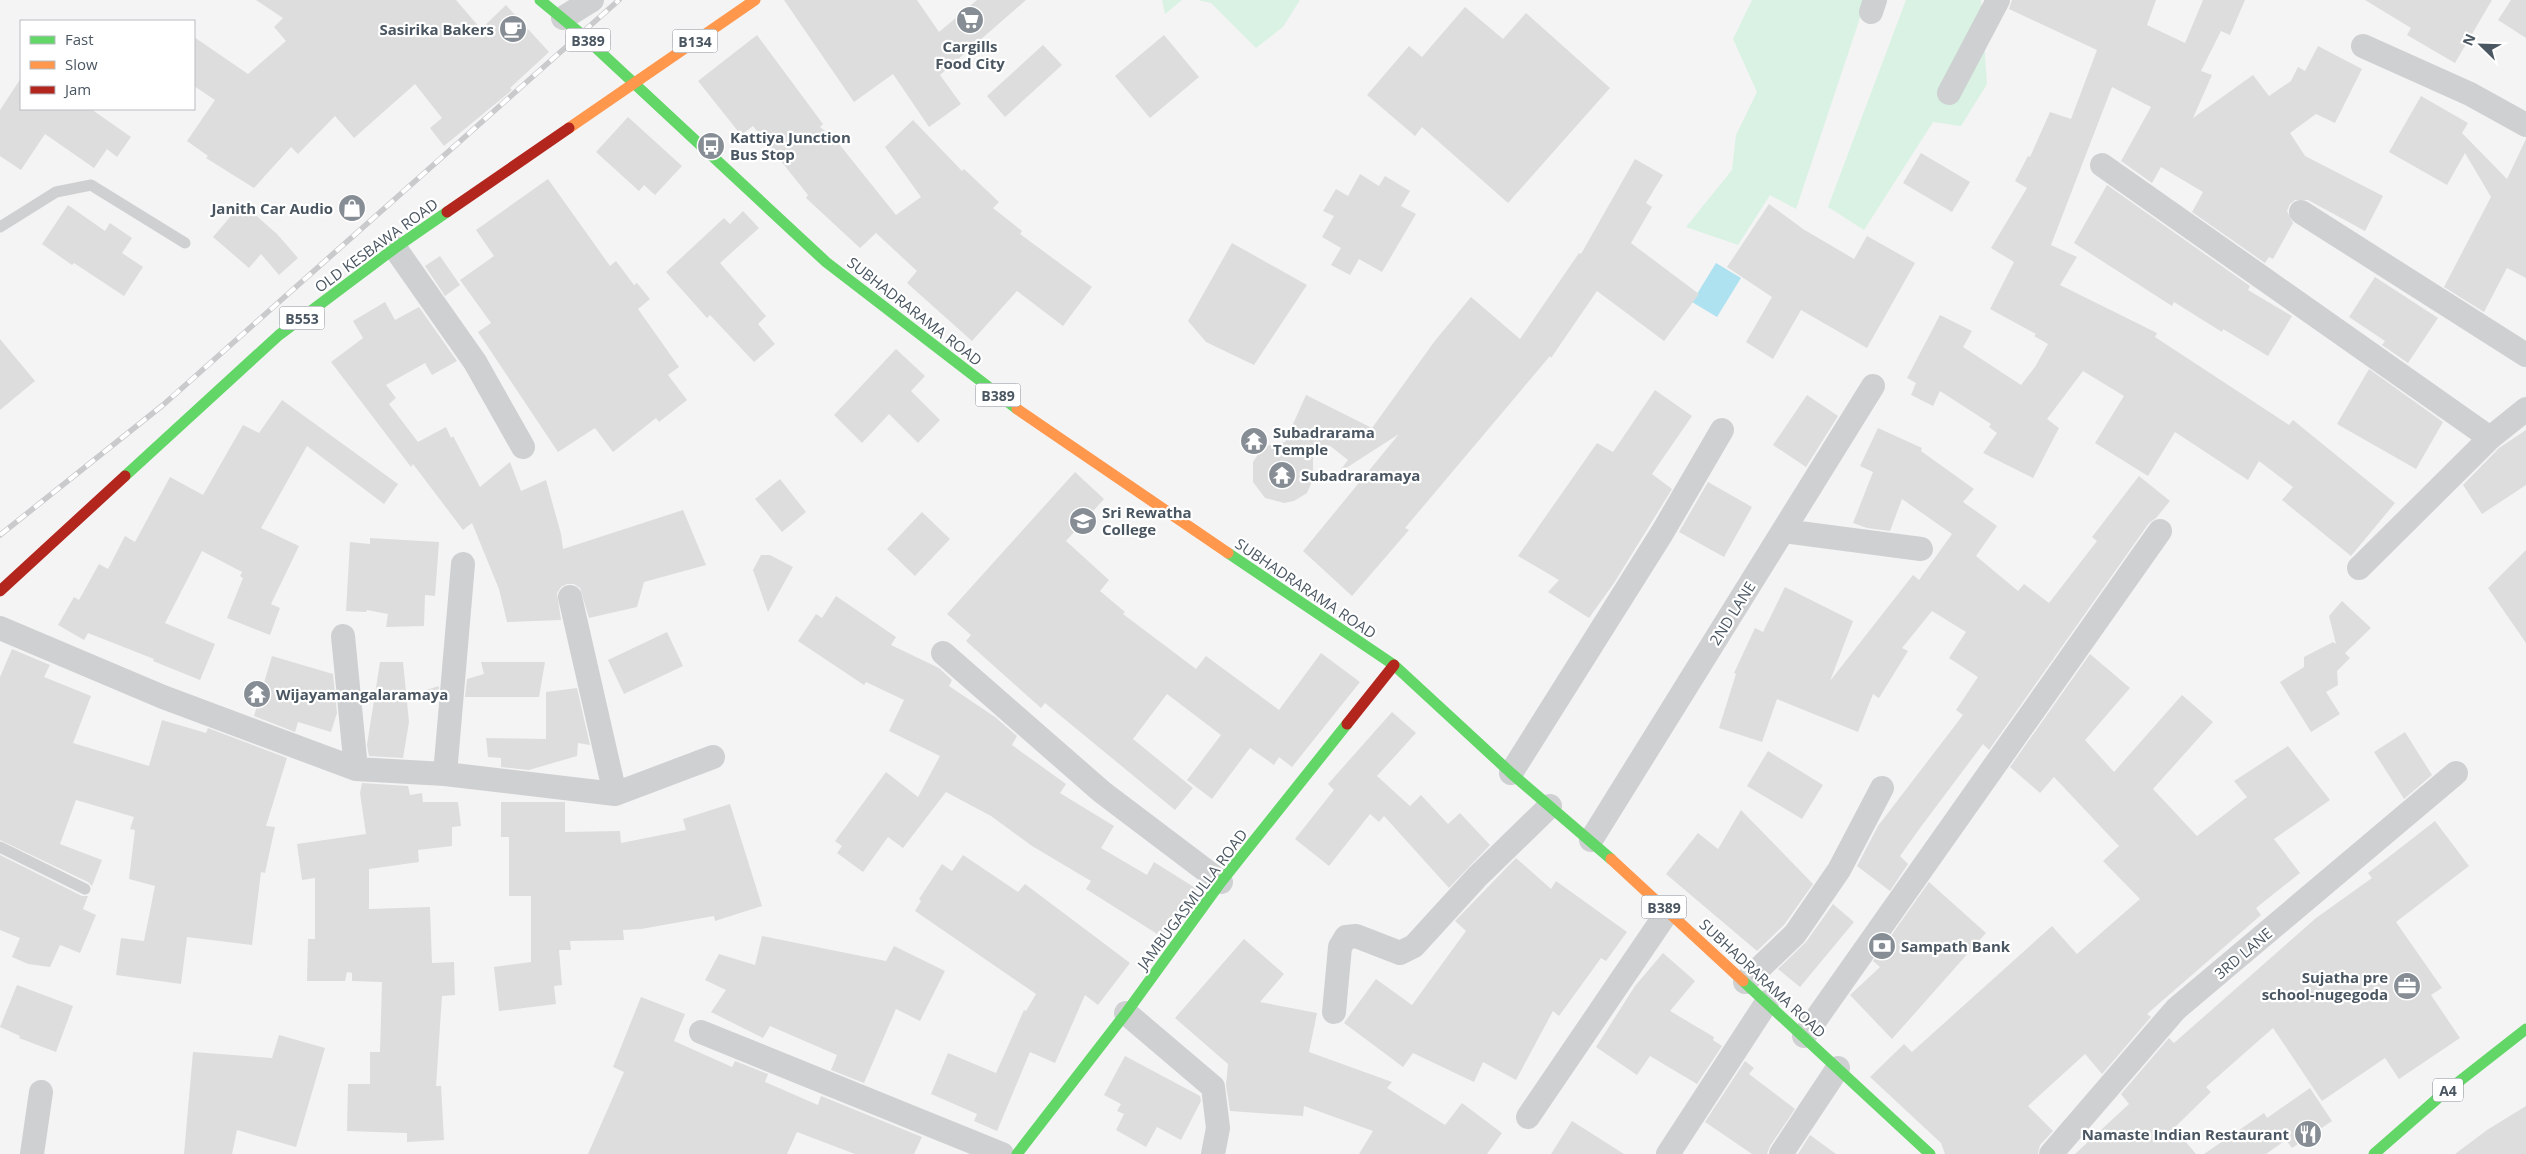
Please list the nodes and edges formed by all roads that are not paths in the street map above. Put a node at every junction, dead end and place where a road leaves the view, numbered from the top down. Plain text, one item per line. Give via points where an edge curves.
1 (540, 0) edge
2 (592, 0) edge
3 (754, 0) edge
4 (1998, 0) edge
5 (563, 18) junction
6 (2363, 46) dead end
7 (634, 83) junction
8 (1949, 93) dead end
9 (2526, 125) edge
10 (2102, 165) dead end
11 (2301, 212) dead end
12 (0, 227) edge
13 (184, 243) dead end
14 (395, 248) junction
15 (2526, 356) edge
16 (1874, 386) dead end
17 (2526, 409) edge
18 (1722, 430) dead end
19 (2490, 438) junction
20 (523, 447) dead end
21 (1784, 531) junction
22 (2160, 531) dead end
23 (1921, 549) dead end
24 (462, 564) dead end
25 (2360, 568) dead end
26 (0, 591) edge
27 (570, 597) dead end
28 (0, 628) edge
29 (344, 636) dead end
30 (943, 653) dead end
31 (1394, 665) junction
32 (713, 757) dead end
33 (356, 769) junction
34 (1511, 773) junction
35 (2456, 773) dead end
36 (445, 774) junction
37 (1882, 788) dead end
38 (615, 794) junction
39 (1550, 806) junction
40 (1591, 840) junction
41 (0, 846) edge
42 (1222, 882) junction
43 (85, 889) dead end
44 (1668, 911) junction
45 (1745, 982) junction
46 (1767, 1002) junction
47 (1334, 1012) dead end
48 (1126, 1013) junction
49 (2526, 1030) edge
50 (701, 1032) dead end
51 (1804, 1036) junction
52 (1838, 1068) junction
53 (41, 1092) dead end
54 (1528, 1116) dead end
55 (32, 1154) edge
56 (1002, 1154) edge
57 (1017, 1154) edge
58 (1213, 1154) edge
59 (1668, 1154) edge
60 (1781, 1154) edge
61 (1930, 1154) edge
62 (2051, 1154) edge
63 (2374, 1154) edge

1 - 5 main road, B389
2 - 5 street
3 - 7 main road, OLD KESBAWA ROAD / B134
4 - 8 street
5 - 7 main road, B389
6 - 9 street via 2470,94
7 - 14 main road, OLD KESBAWA ROAD / B553
7 - 31 main road, SUBHADRARAMA ROAD / B389 via 826,262 1032,421
10 - 19 street
11 - 15 street
12 - 13 lane via 56,192 91,185
14 - 20 street via 475,362
14 - 26 main road, OLD KESBAWA ROAD / B553 via 279,336
16 - 21 street, 2ND LANE
17 - 19 street
18 - 34 street via 1662,533
19 - 25 street
21 - 23 street
21 - 40 street, 2ND LANE
22 - 51 street
24 - 36 street
27 - 38 street
28 - 33 street via 163,697
29 - 33 street
30 - 42 street via 1102,792
31 - 34 main road, SUBHADRARAMA ROAD / B389
31 - 42 main road, JAMBUGASMULLA ROAD
32 - 38 street
33 - 36 street
34 - 39 main road, SUBHADRARAMA ROAD / B389
35 - 62 street, 3RD LANE via 2176,1009
36 - 38 street
37 - 45 street via 1839,870 1795,934
39 - 40 main road, SUBHADRARAMA ROAD / B389
39 - 47 street via 1477,877 1414,946 1400,953 1356,936 1346,937 1340,947
40 - 44 main road, SUBHADRARAMA ROAD / B389
41 - 43 lane
42 - 48 main road, JAMBUGASMULLA ROAD
44 - 45 main road, SUBHADRARAMA ROAD / B389
44 - 54 street
45 - 46 main road, SUBHADRARAMA ROAD / B389
46 - 51 main road, SUBHADRARAMA ROAD / B389
46 - 59 street
48 - 57 main road, JAMBUGASMULLA ROAD
48 - 58 street via 1213,1087 1218,1128
49 - 63 main road, A4 via 2438,1098
50 - 56 street
51 - 52 main road, SUBHADRARAMA ROAD / B389
52 - 60 street
52 - 61 main road, SUBHADRARAMA ROAD / B389
53 - 55 street

